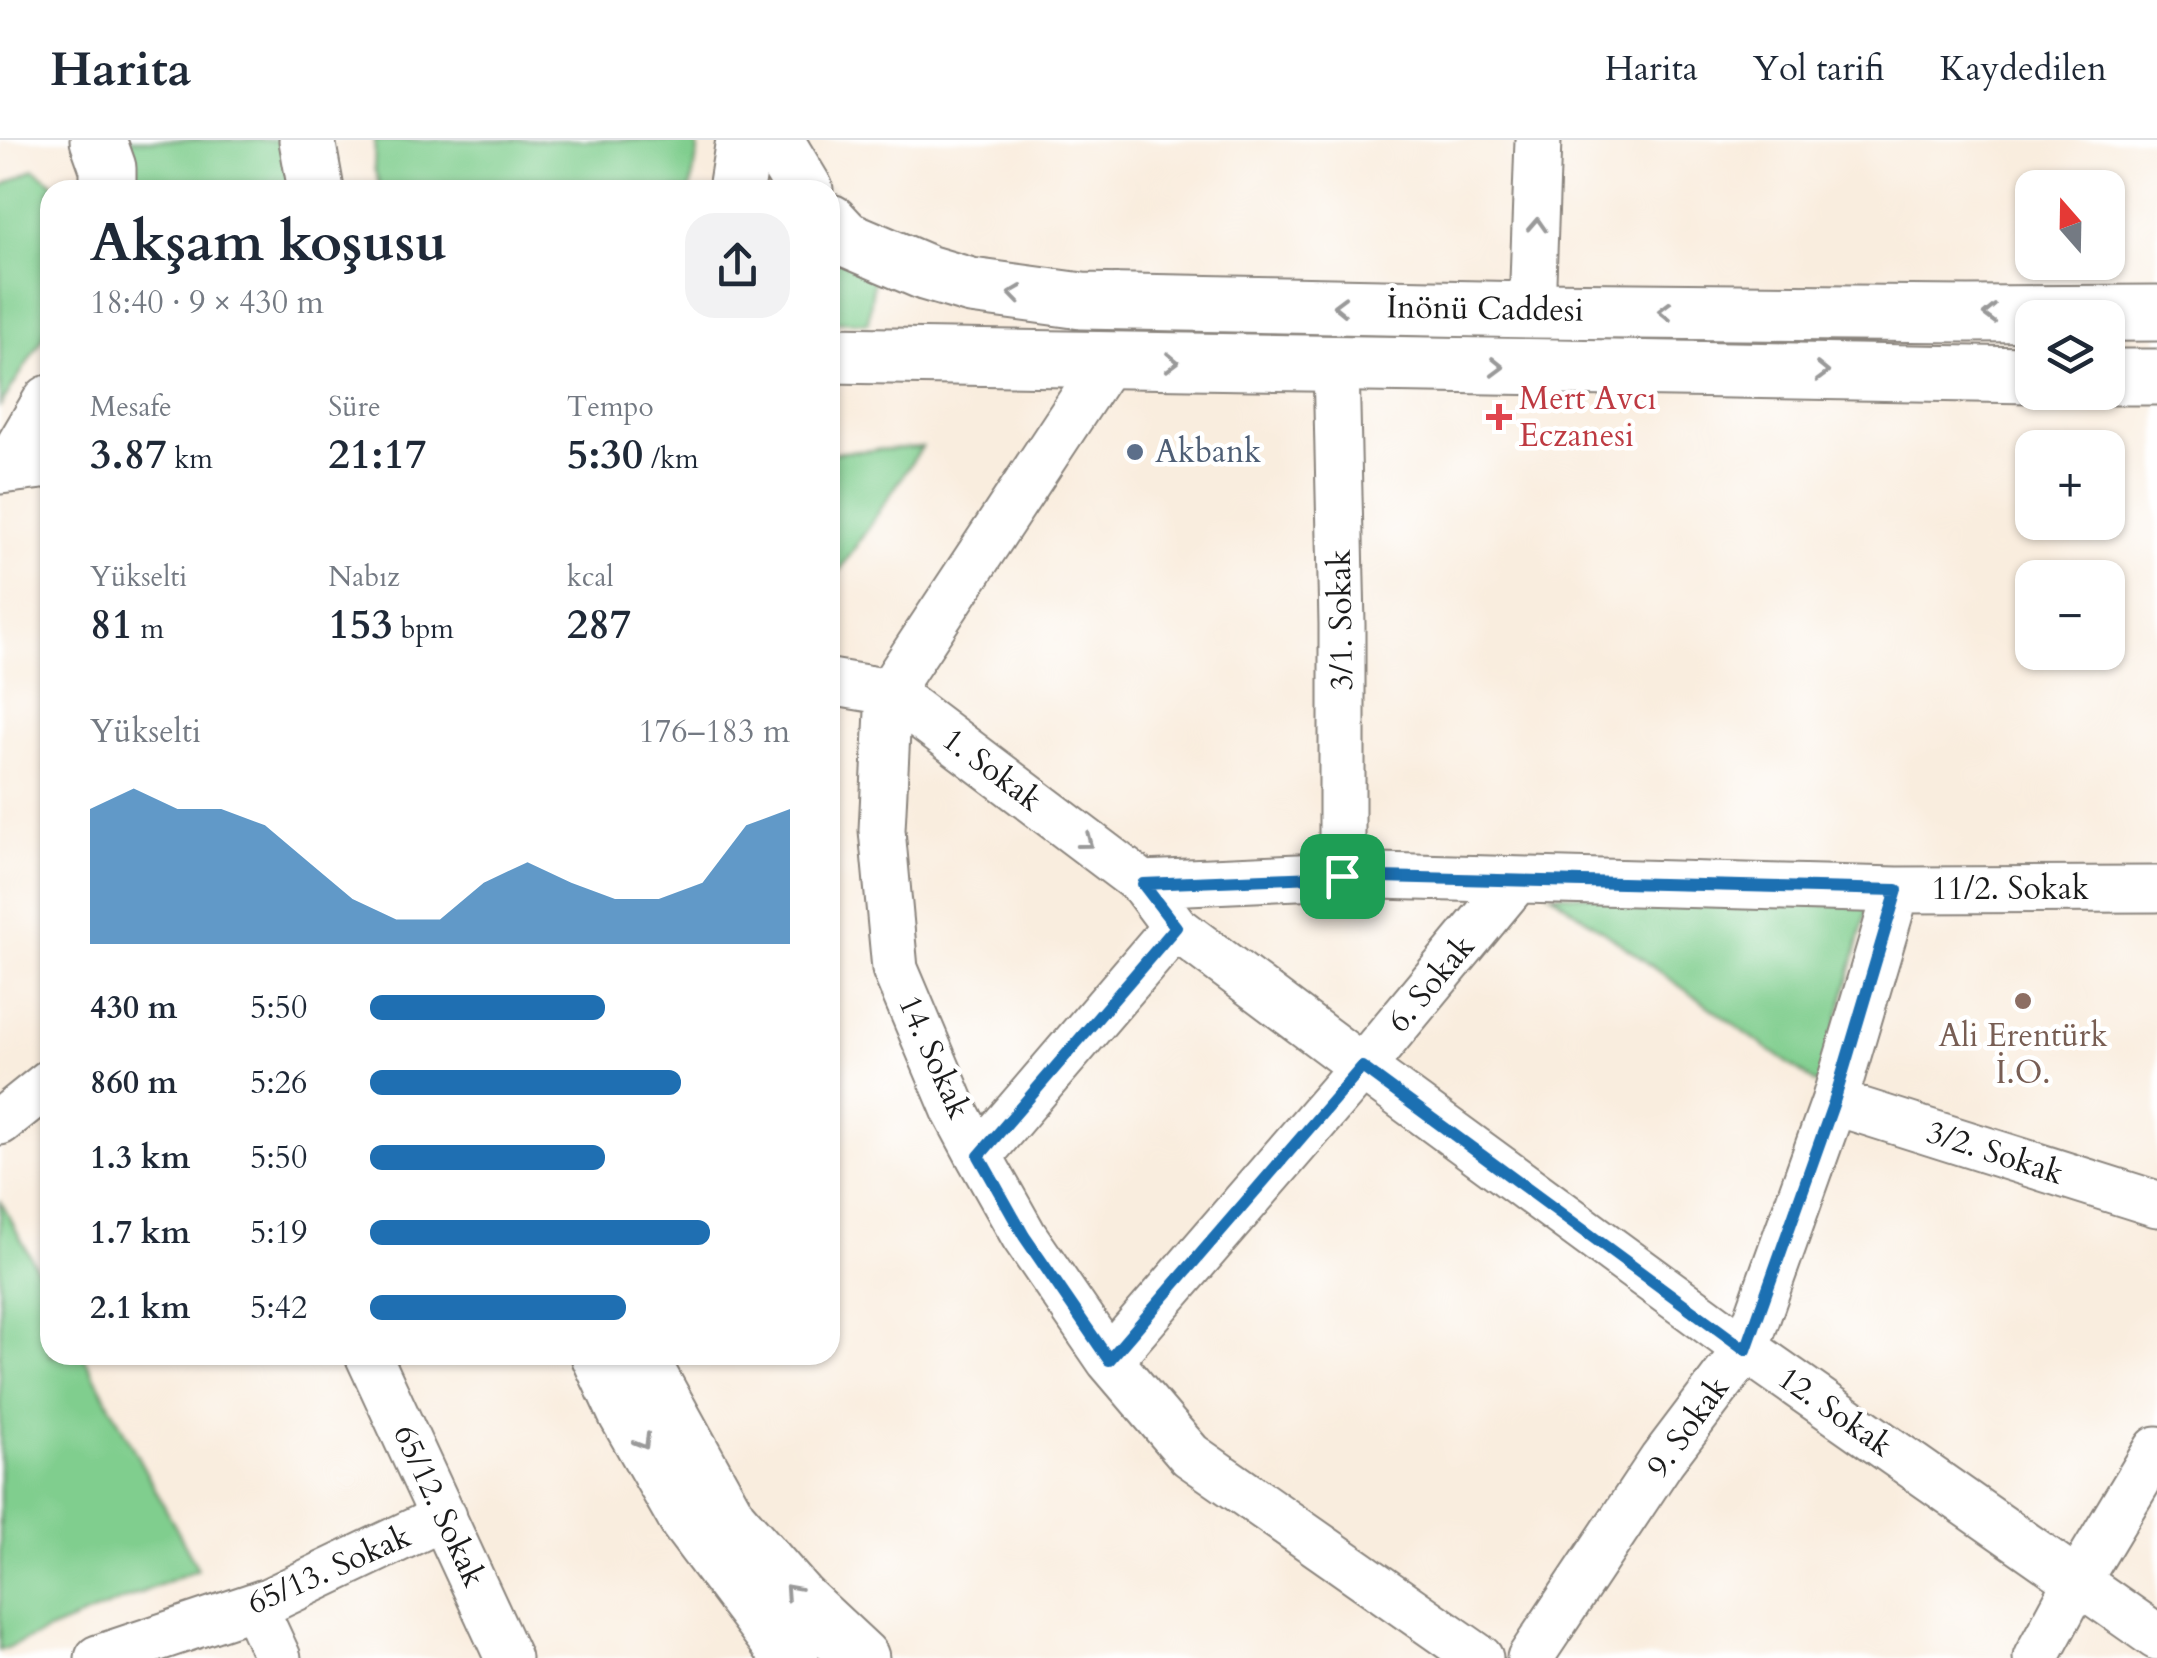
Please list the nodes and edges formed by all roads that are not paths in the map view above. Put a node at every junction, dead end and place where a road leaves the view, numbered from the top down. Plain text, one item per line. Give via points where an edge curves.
1 (98, 140) edge
2 (307, 140) edge
3 (744, 140) edge
4 (775, 140) edge
5 (1538, 140) edge
6 (108, 180) edge
7 (314, 180) edge
8 (738, 180) edge
9 (799, 180) edge
10 (840, 233) edge
11 (1532, 310) junction
12 (2157, 312) edge
13 (840, 355) edge
14 (1107, 362) junction
15 (1336, 364) junction
16 (2015, 376) edge
17 (2125, 377) edge
18 (2157, 378) edge
19 (40, 425) edge
20 (22, 463) edge
21 (840, 684) edge
22 (889, 692) junction
23 (1342, 876) junction
24 (1517, 880) junction
25 (1143, 884) junction
26 (2157, 889) edge
27 (1897, 890) junction
28 (1176, 927) junction
29 (1362, 1067) junction
30 (40, 1090) edge
31 (1834, 1102) junction
32 (0, 1122) edge
33 (979, 1156) junction
34 (2157, 1204) edge
35 (1746, 1350) junction
36 (1109, 1360) junction
37 (373, 1365) edge
38 (604, 1365) edge
39 (644, 1365) edge
40 (2157, 1448) edge
41 (444, 1517) junction
42 (2077, 1582) junction
43 (254, 1606) junction
44 (2157, 1637) edge
45 (98, 1658) edge
46 (278, 1658) edge
47 (508, 1658) edge
48 (791, 1658) edge
49 (861, 1658) edge
50 (1480, 1658) edge
51 (1530, 1658) edge
52 (2036, 1658) edge

1 - 6 main road
2 - 7 main road
3 - 8 main road
4 - 9 main road
11 -> 5 street
11 -> 10 main road, İnönü Caddesi via 1016,294 927,273
12 -> 11 main road, İnönü Caddesi
13 - 14 main road, İnönü Caddesi
14 -> 15 main road, İnönü Caddesi
14 - 22 street
15 -> 16 main road, İnönü Caddesi
15 - 23 street, 3/1. Sokak
17 - 18 main road
19 - 20 main road
21 - 22 street, 1. Sokak
22 -> 25 street, 1. Sokak
22 - 33 street, 14. Sokak via 882,830 895,970
23 - 24 street, 11/2. Sokak
23 - 25 street, 11/2. Sokak
24 - 27 street, 11/2. Sokak
24 - 29 street, 6. Sokak
25 - 28 street, 12. Sokak
26 - 27 street, 11/2. Sokak
27 - 31 street, 9. Sokak
28 - 29 street, 12. Sokak
28 - 33 street
29 - 35 street, 12. Sokak
29 - 36 street, 6. Sokak
30 - 32 street
31 - 34 street, 3/2. Sokak
31 - 35 street, 9. Sokak
33 - 36 street, 14. Sokak via 1024,1236
35 - 42 street, 12. Sokak
35 - 51 street, 9. Sokak via 1662,1460
36 - 50 street, 14. Sokak via 1190,1455
37 - 41 street, 65/12. Sokak
38 -> 48 main road via 688,1520
49 -> 39 main road via 729,1520
40 - 42 street
41 - 43 street, 65/13. Sokak
41 - 47 street, 65/12. Sokak
42 - 44 street, 12. Sokak
42 - 52 street
43 - 45 street, 65/13. Sokak
43 - 46 street

